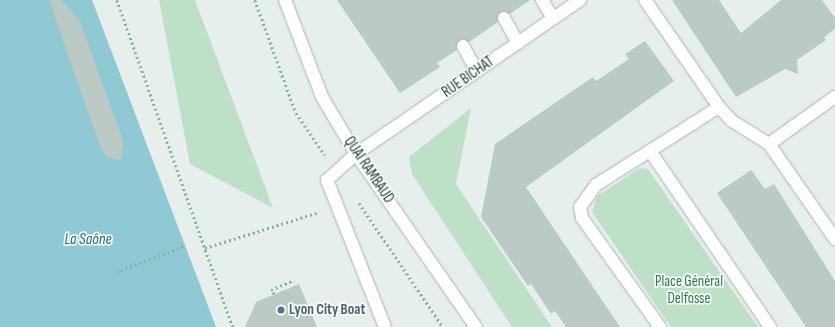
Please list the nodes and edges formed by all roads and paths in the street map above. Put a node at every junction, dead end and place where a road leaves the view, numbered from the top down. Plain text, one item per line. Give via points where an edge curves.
1 (117, 0) edge
2 (285, 0) edge
3 (542, 0) edge
4 (580, 0) edge
5 (645, 0) edge
6 (504, 18) dead end
7 (553, 18) junction
8 (518, 43) junction
9 (463, 46) dead end
10 (477, 71) junction
11 (835, 97) edge
12 (718, 107) junction
13 (769, 144) junction
14 (650, 151) junction
15 (356, 154) junction
16 (335, 207) junction
17 (835, 238) edge
18 (184, 246) dead end
19 (205, 248) junction
20 (116, 272) dead end
21 (294, 280) dead end
22 (274, 294) dead end
23 (233, 327) edge
24 (385, 327) edge
25 (476, 327) edge
26 (660, 327) edge
27 (770, 327) edge

1 - 19 path
2 - 15 street, QUAI RAMBAUD via 322,97
3 - 7 street
4 - 7 street, RUE BICHAT
5 - 12 street
6 - 8 street
7 - 8 street, RUE BICHAT
8 - 10 street, RUE BICHAT
9 - 10 street
10 - 15 street, RUE BICHAT
11 - 13 street
12 - 13 street via 732,121
12 - 14 street
13 - 17 street
14 - 26 street via 596,185 580,207 582,218
14 - 27 street
15 - 16 street, RUE BICHAT via 327,180
15 - 25 street, QUAI RAMBAUD
16 - 19 path
16 - 24 street
18 - 20 path
19 - 23 path
21 - 22 path via 271,290

